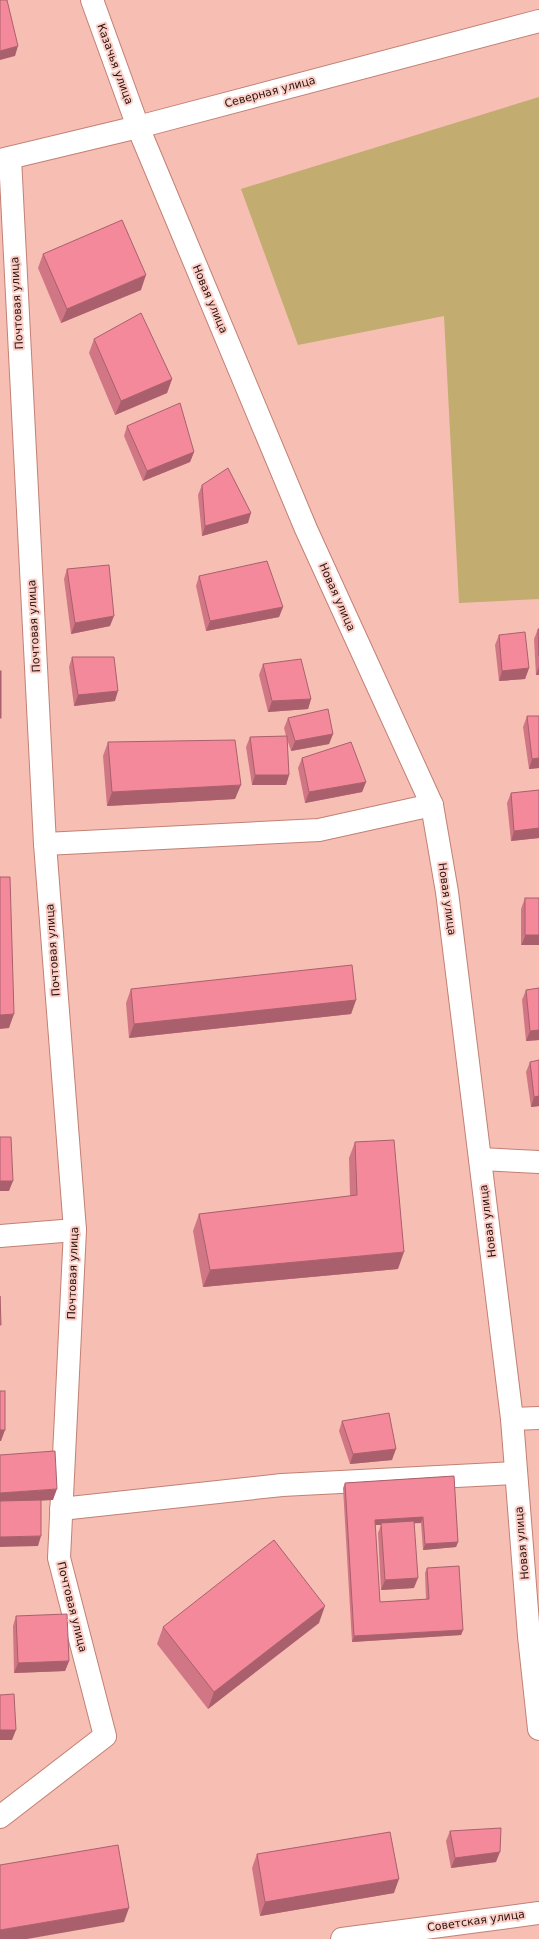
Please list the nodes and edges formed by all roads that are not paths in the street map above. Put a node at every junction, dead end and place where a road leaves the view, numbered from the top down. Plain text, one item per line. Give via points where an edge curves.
1 (92, 0) edge
2 (539, 21) edge
3 (138, 127) junction
4 (5, 159) edge
5 (432, 805) junction
6 (45, 844) junction
7 (480, 1159) junction
8 (539, 1162) edge
9 (75, 1230) junction
10 (0, 1236) edge
11 (539, 1418) edge
12 (512, 1420) junction
13 (516, 1473) junction
14 (61, 1509) junction
15 (534, 1636) edge
16 (539, 1729) edge
17 (0, 1817) edge
18 (539, 1913) edge
19 (342, 1939) edge

1 - 3 street, Казачья улица
2 - 3 street, Северная улица
3 - 4 street, Северная улица
3 - 5 street, Новая улица via 306,529
4 - 6 street, Почтовая улица
5 - 6 street via 319,830
5 - 7 street, Новая улица via 447,892
6 - 9 street, Почтовая улица
7 - 8 street
7 - 12 street, Новая улица
9 - 10 street
9 - 14 street, Почтовая улица
11 - 12 street
12 - 13 street, Новая улица
13 - 14 street via 282,1485
13 - 15 street, Новая улица
14 - 17 street, Почтовая улица via 59,1558 105,1736
15 - 16 street, Новая улица
18 - 19 street, Советская улица

